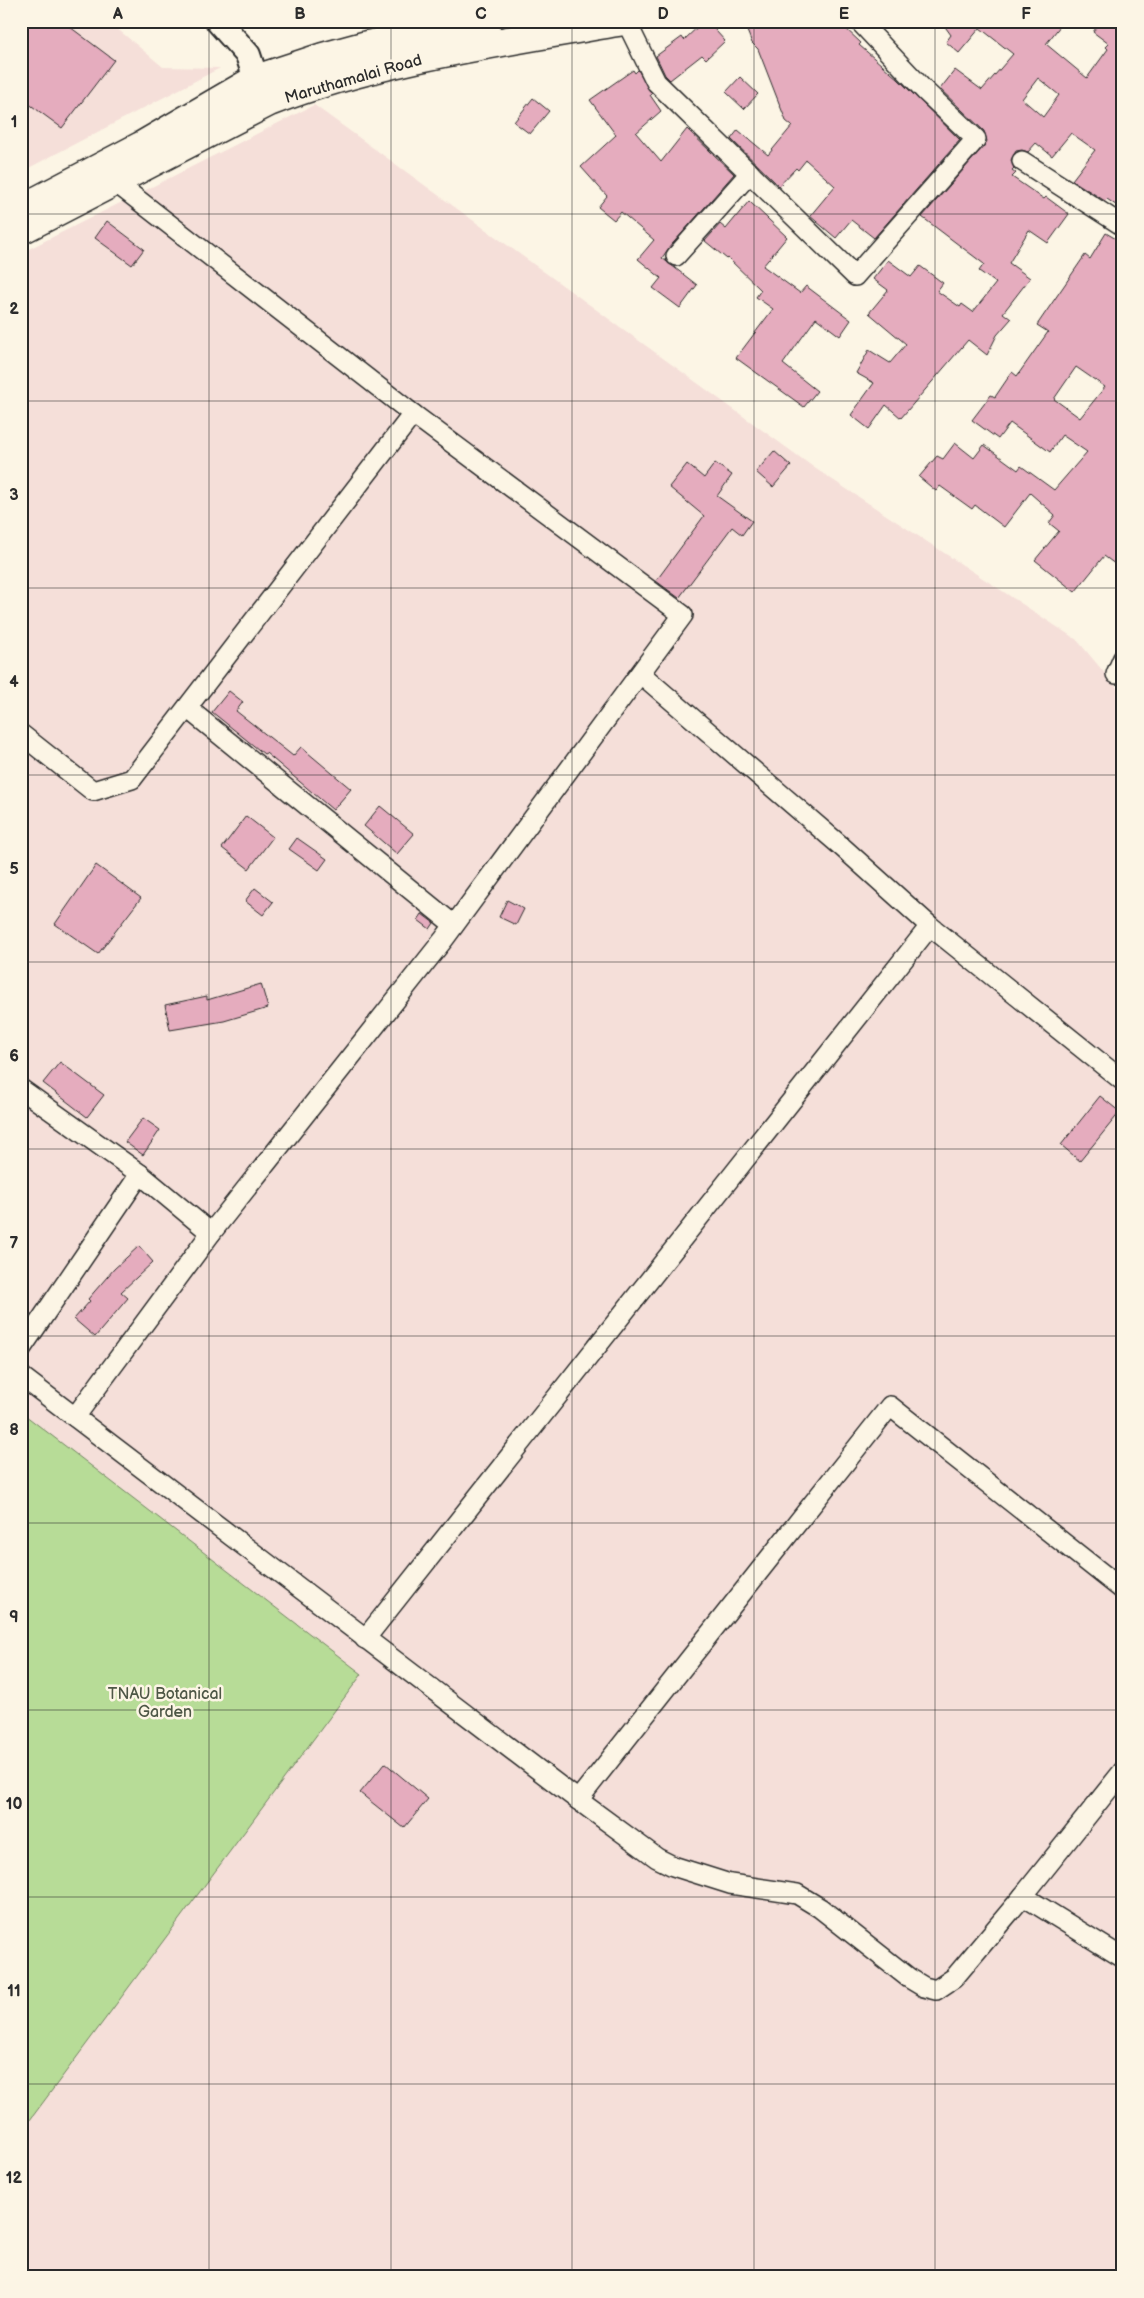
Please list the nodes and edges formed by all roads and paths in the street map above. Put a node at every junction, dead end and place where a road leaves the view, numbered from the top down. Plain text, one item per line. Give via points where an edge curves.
1 (218, 21) edge
2 (487, 21) edge
3 (624, 21) edge
4 (859, 21) edge
5 (256, 79) junction
6 (1022, 161) dead end
7 (750, 173) junction
8 (115, 182) junction
9 (21, 209) edge
10 (1123, 226) edge
11 (21, 230) edge
12 (676, 256) dead end
13 (413, 414) junction
14 (641, 674) junction
15 (186, 708) junction
16 (21, 734) edge
17 (454, 925) junction
18 (930, 926) junction
19 (1123, 1082) edge
20 (21, 1089) edge
21 (140, 1174) junction
22 (211, 1233) junction
23 (21, 1349) edge
24 (21, 1376) edge
25 (75, 1417) junction
26 (1123, 1590) edge
27 (365, 1639) junction
28 (1123, 1771) edge
29 (578, 1800) junction
30 (1023, 1896) junction
31 (1123, 1958) edge

1 - 5 street via 248,55
2 - 5 main road, Maruthamalai Road via 367,45
3 - 7 street via 656,82
3 - 8 main road, Maruthamalai Road via 451,51 307,87 269,102
4 - 7 street via 976,139 855,276
5 - 9 main road, Maruthamalai Road via 141,146
6 - 10 street
7 - 12 street
8 - 11 main road, Maruthamalai Road
8 - 13 street
13 - 14 street via 683,615
13 - 15 street
14 - 17 street
14 - 18 street
15 - 16 street via 132,779 93,791
15 - 17 street
17 - 22 street
18 - 19 street
18 - 27 street
20 - 21 street
21 - 22 street
21 - 23 street
22 - 25 street
24 - 25 street
25 - 27 street
26 - 29 street via 890,1406
27 - 29 street
28 - 30 street
29 - 30 street via 657,1858 673,1866 730,1884 798,1894 909,1978 936,1990 954,1978
30 - 31 street

